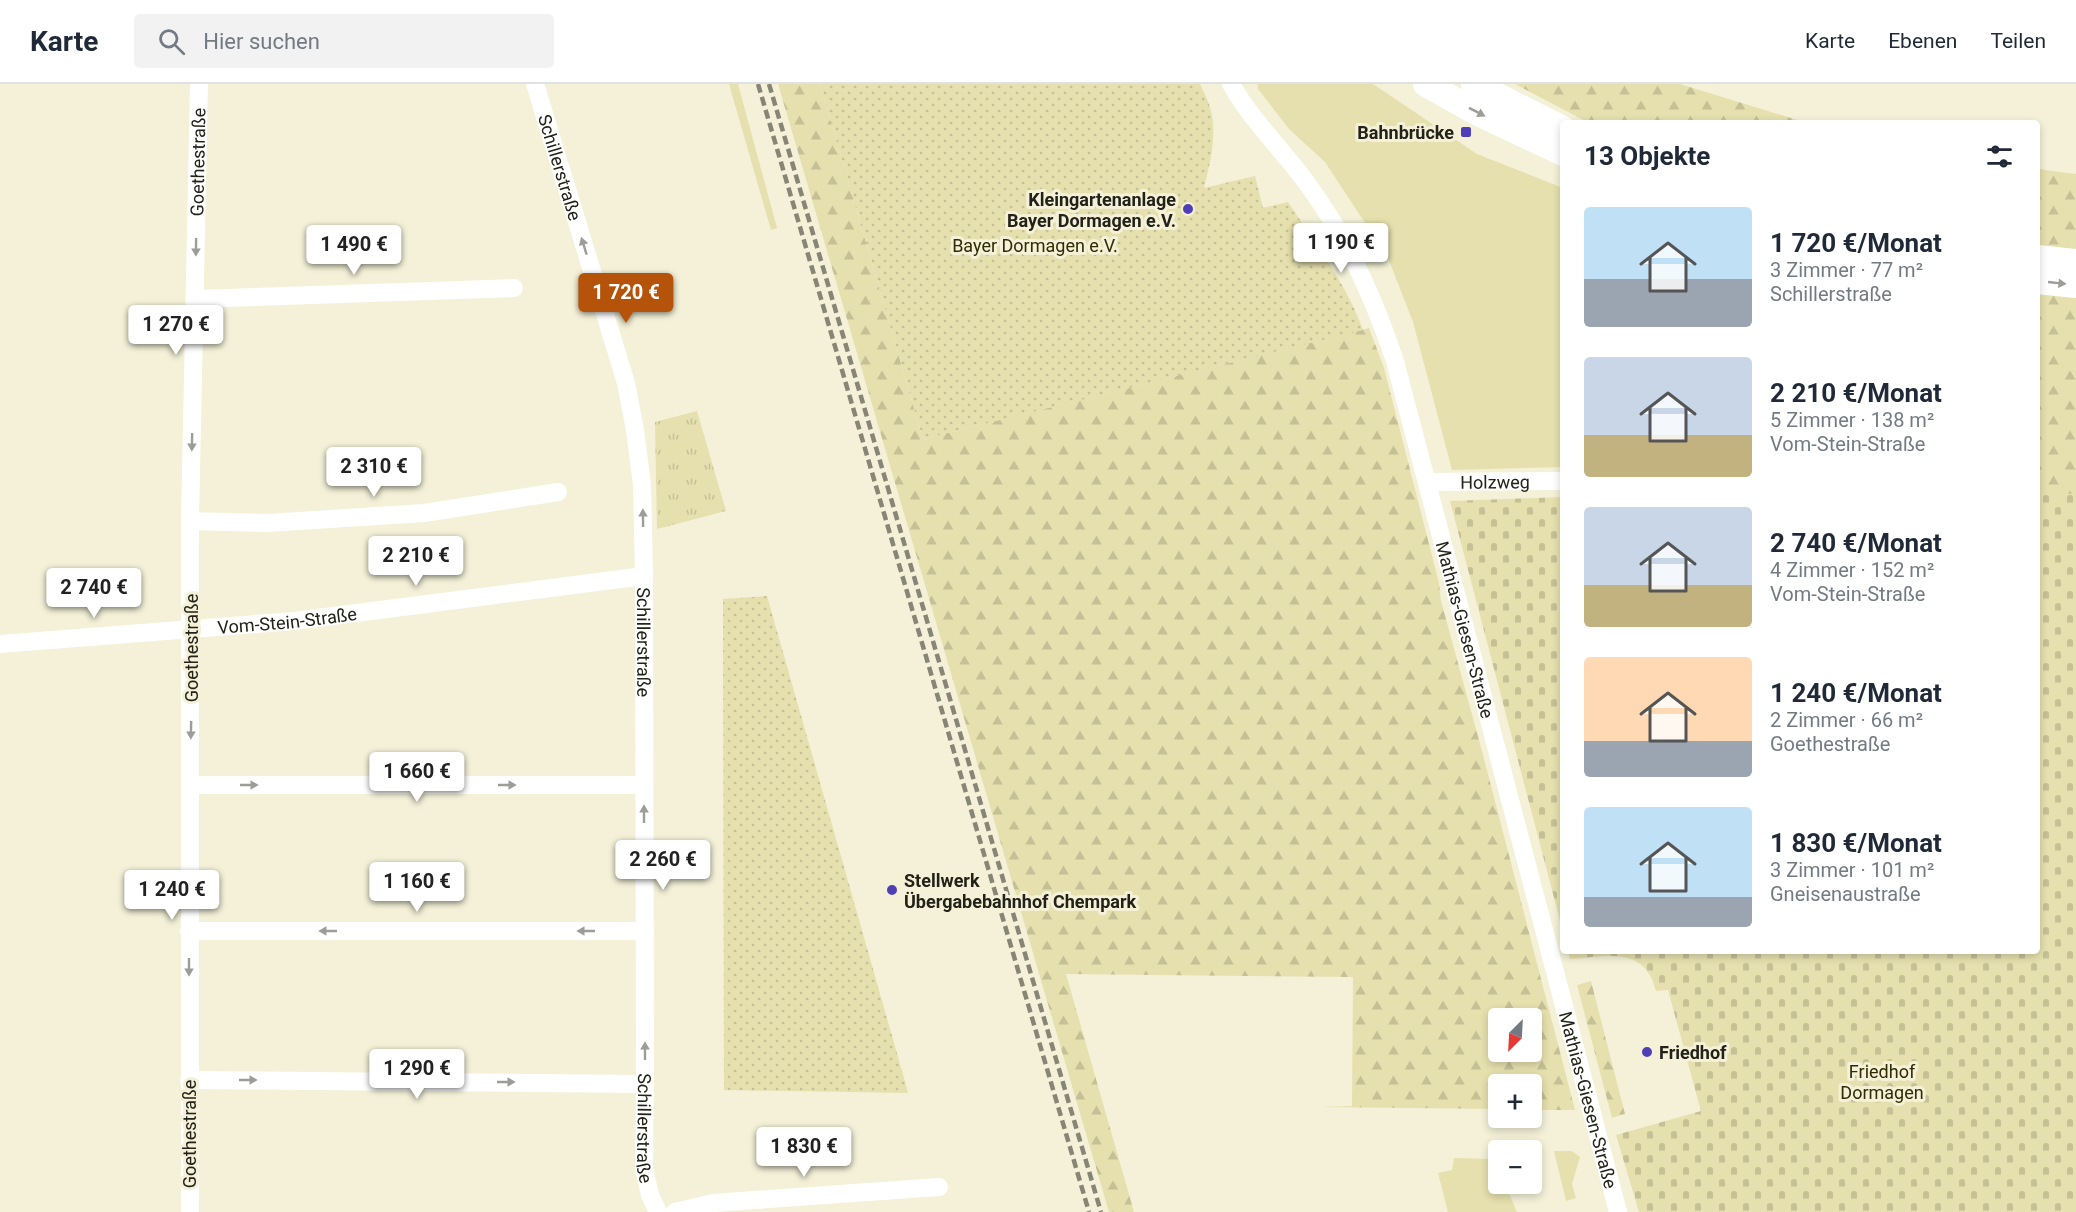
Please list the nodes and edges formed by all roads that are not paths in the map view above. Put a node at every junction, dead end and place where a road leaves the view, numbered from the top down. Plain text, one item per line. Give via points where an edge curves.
1 (199, 84) edge
2 (535, 84) edge
3 (1231, 84) edge
4 (1426, 84) edge
5 (1474, 84) edge
6 (1560, 127) edge
7 (1560, 152) edge
8 (2040, 258) edge
9 (2076, 262) edge
10 (2040, 281) edge
11 (2076, 285) edge
12 (514, 288) dead end
13 (195, 299) junction
14 (1560, 481) edge
15 (1426, 482) junction
16 (558, 492) dead end
17 (190, 521) junction
18 (644, 576) junction
19 (190, 629) junction
20 (0, 644) edge
21 (190, 785) junction
22 (644, 785) junction
23 (189, 931) junction
24 (645, 931) junction
25 (189, 1080) junction
26 (645, 1084) junction
27 (939, 1187) dead end
28 (190, 1212) edge
29 (658, 1212) edge
30 (675, 1212) edge
31 (1618, 1212) edge

1 -> 13 street, Goethestraße
18 -> 2 street, Schillerstraße via 642,485 626,383
3 - 15 street, Mathias-Giesen-Straße via 1322,205 1364,280 1395,361
4 -> 7 main road
5 - 6 main road
8 - 9 main road
10 -> 11 main road
12 - 13 street
13 -> 17 street, Goethestraße
14 - 15 street, Holzweg
15 - 31 street, Mathias-Giesen-Straße
16 - 17 street via 423,513 267,523
17 - 19 street, Goethestraße
18 - 19 street, Vom-Stein-Straße via 294,621
18 - 22 street, Schillerstraße
19 - 20 street, Vom-Stein-Straße
19 -> 21 street, Goethestraße
21 -> 22 street
21 - 23 street, Goethestraße
24 -> 22 street, Schillerstraße
24 -> 23 street
23 -> 25 street, Goethestraße
26 -> 24 street, Schillerstraße
25 -> 26 street
25 - 28 street, Goethestraße
26 - 29 street, Schillerstraße via 644,1168
27 - 30 street via 713,1203

